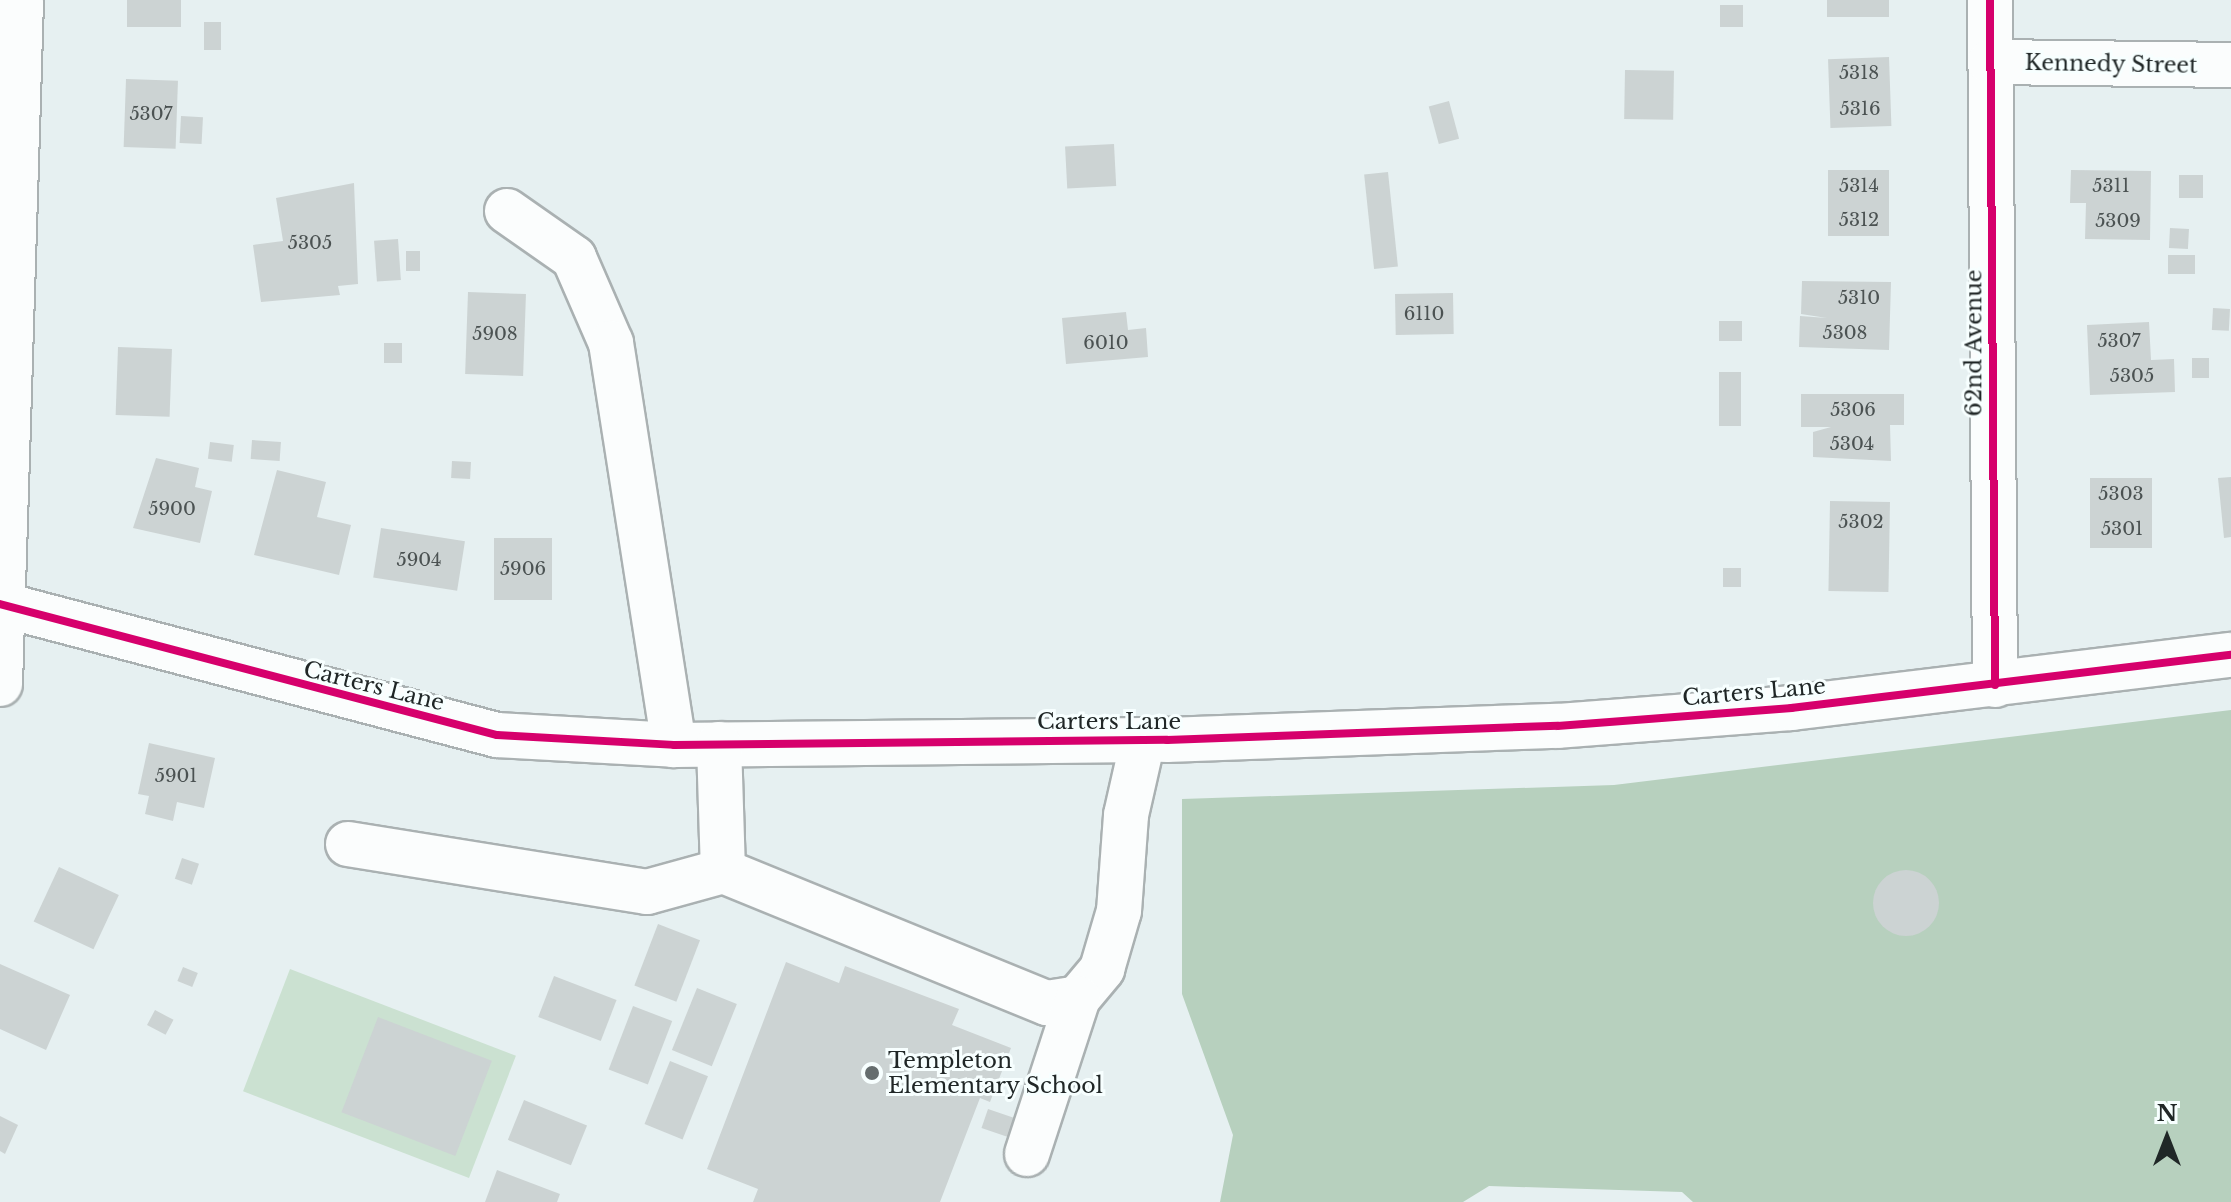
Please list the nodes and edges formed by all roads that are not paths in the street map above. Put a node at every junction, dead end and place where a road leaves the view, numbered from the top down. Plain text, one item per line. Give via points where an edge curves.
1 (21, 0) edge
2 (1990, 0) edge
3 (1990, 62) junction
4 (2231, 65) edge
5 (507, 211) dead end
6 (2, 605) edge
7 (2231, 655) edge
8 (0, 684) edge
9 (1995, 685) junction
10 (1143, 740) junction
11 (719, 744) junction
12 (674, 745) junction
13 (348, 844) dead end
14 (723, 871) junction
15 (1078, 998) junction
16 (1027, 1154) dead end

1 - 6 street
2 - 3 street, 62nd Avenue
3 - 4 street, Kennedy Street
3 - 9 street, 62nd Avenue
5 - 12 street via 574,258 611,343
6 - 8 street
6 - 12 street, Carters Lane via 497,735
7 - 9 street, Carters Lane
9 - 10 street, Carters Lane via 1558,726
10 - 11 street, Carters Lane
10 - 15 street via 1126,815 1119,911 1102,969
11 - 12 street, Carters Lane
11 - 14 street
13 - 14 street via 647,892
14 - 15 street via 1047,1003
15 - 16 street

